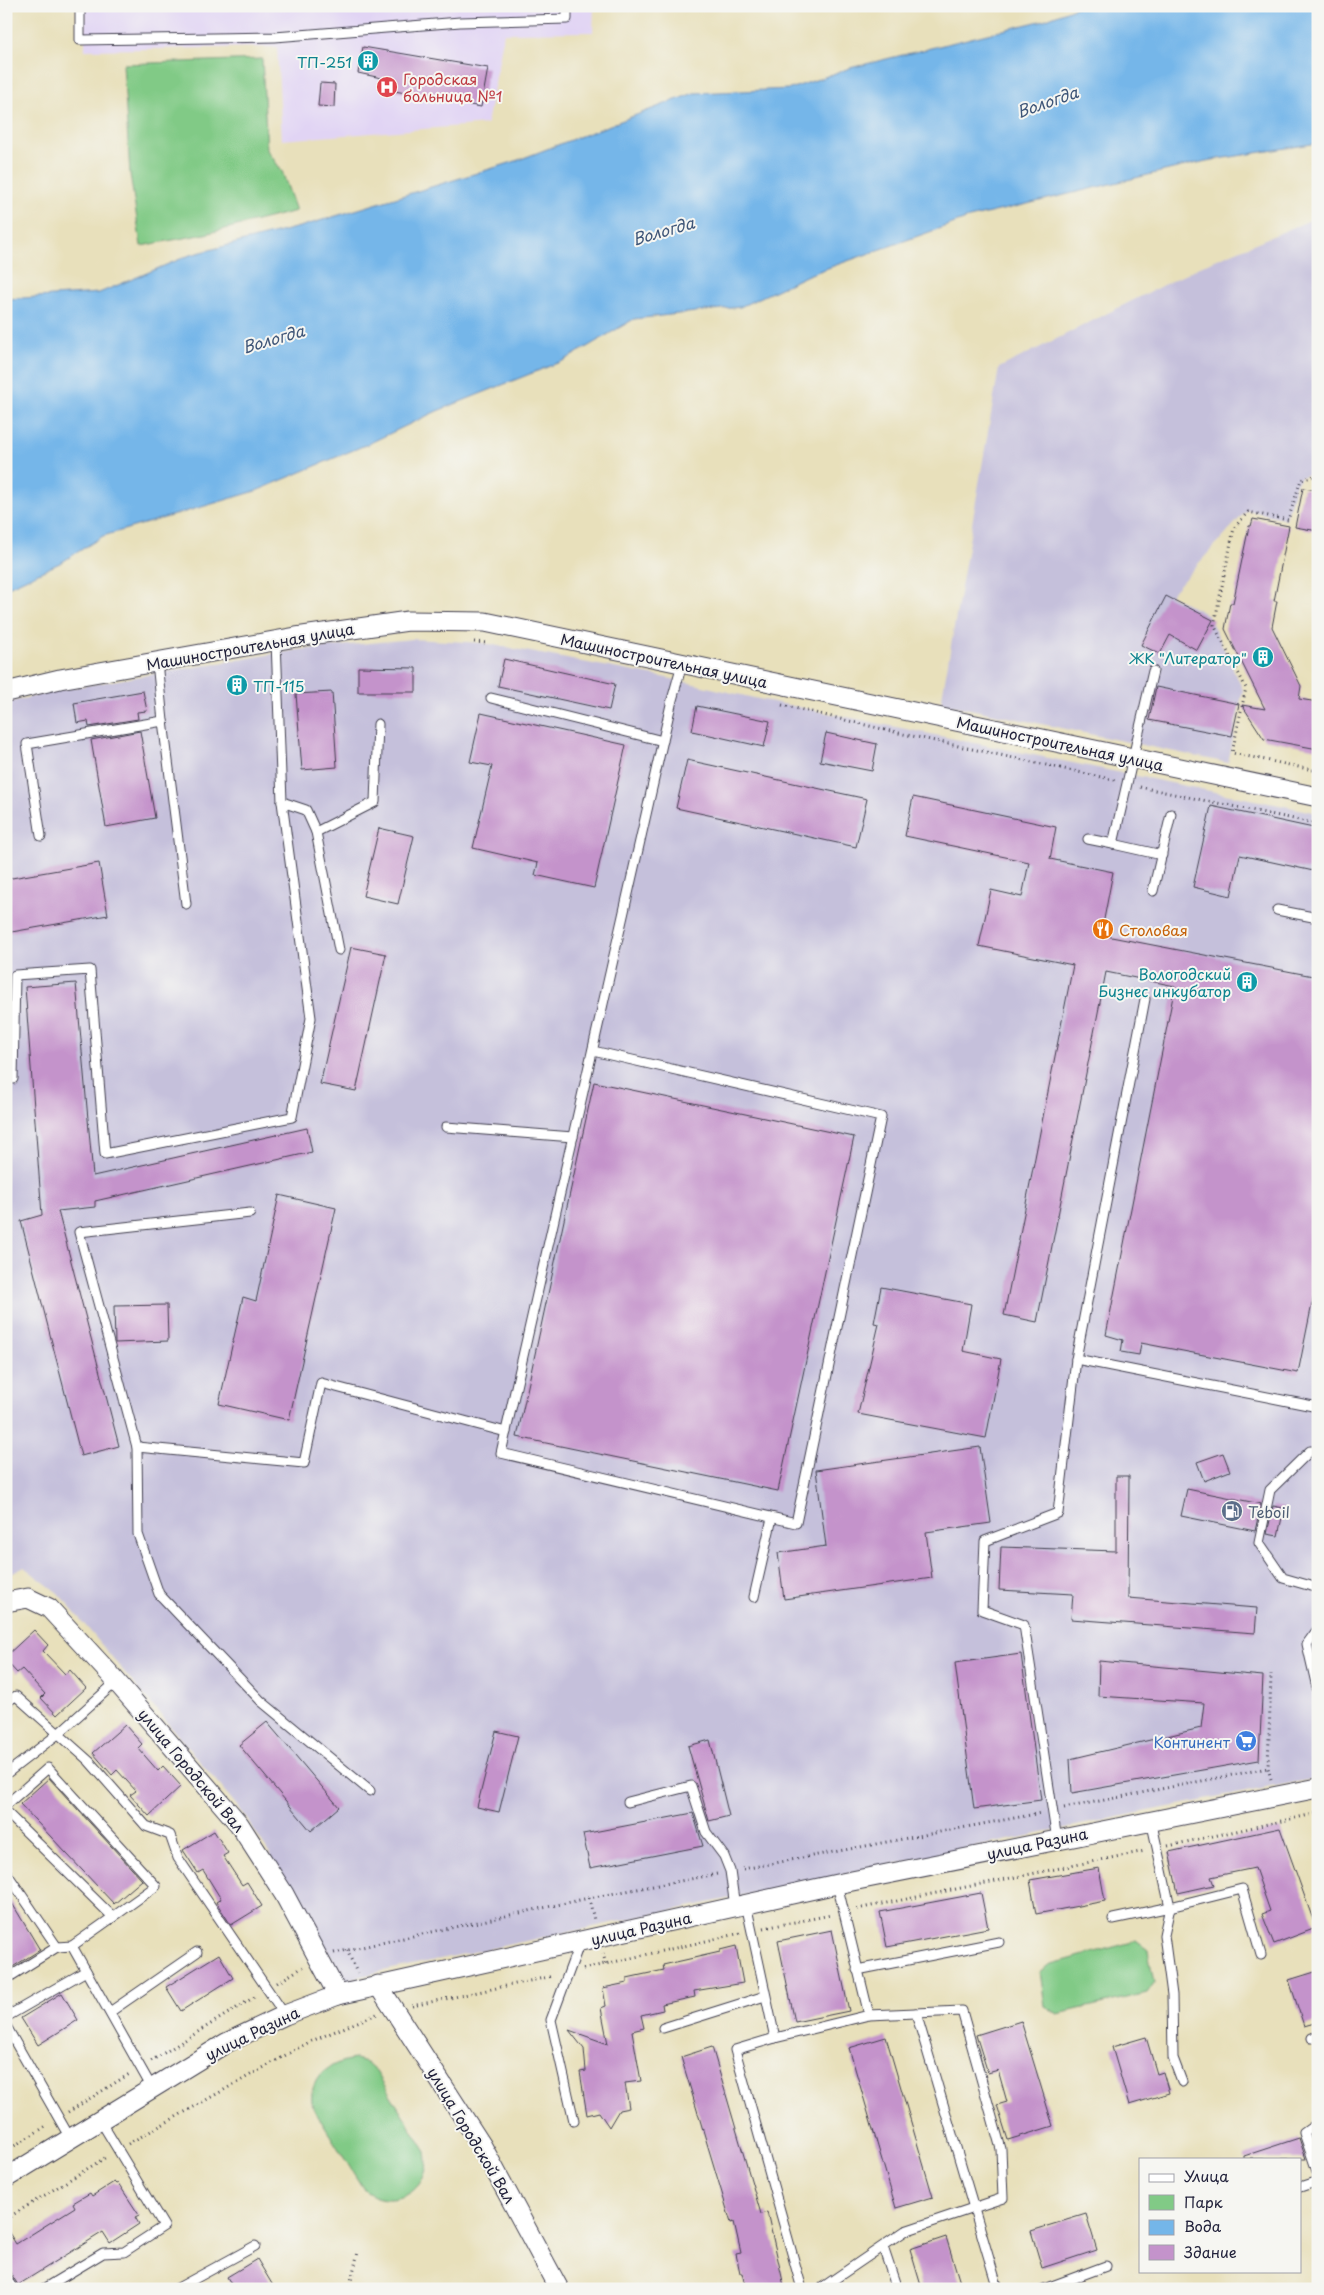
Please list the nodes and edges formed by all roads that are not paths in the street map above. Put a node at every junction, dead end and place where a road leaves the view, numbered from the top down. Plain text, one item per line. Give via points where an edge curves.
1 (80, 6) edge
2 (567, 6) edge
3 (276, 641) junction
4 (157, 662) junction
5 (682, 664) junction
6 (1153, 671) dead end
7 (6, 692) edge
8 (491, 698) dead end
9 (163, 722) junction
10 (378, 724) dead end
11 (663, 741) junction
12 (1132, 758) junction
13 (1318, 797) edge
14 (282, 802) junction
15 (1171, 814) dead end
16 (316, 832) junction
17 (41, 836) dead end
18 (1088, 839) dead end
19 (1113, 844) junction
20 (1162, 855) junction
21 (1153, 891) dead end
22 (186, 904) dead end
23 (1277, 910) dead end
24 (1318, 918) edge
25 (339, 950) dead end
26 (1145, 999) dead end
27 (593, 1051) junction
28 (13, 1079) dead end
29 (446, 1127) dead end
30 (573, 1137) junction
31 (250, 1213) dead end
32 (1076, 1358) junction
33 (1318, 1407) edge
34 (506, 1432) junction
35 (137, 1447) junction
36 (1318, 1451) edge
37 (772, 1518) junction
38 (1318, 1588) edge
39 (754, 1597) dead end
40 (6, 1602) edge
41 (1318, 1629) edge
42 (116, 1682) junction
43 (1318, 1692) edge
44 (6, 1702) edge
45 (58, 1734) junction
46 (6, 1774) edge
47 (1318, 1788) edge
48 (370, 1791) dead end
49 (628, 1802) dead end
50 (6, 1804) edge
51 (6, 1812) edge
52 (1151, 1820) junction
53 (1057, 1840) junction
54 (6, 1872) edge
55 (837, 1884) junction
56 (741, 1905) junction
57 (1170, 1907) junction
58 (113, 1917) junction
59 (1114, 1918) dead end
60 (580, 1942) junction
61 (999, 1942) dead end
62 (72, 1946) junction
63 (57, 1947) junction
64 (197, 1952) dead end
65 (1261, 1955) dead end
66 (857, 1970) junction
67 (86, 1971) junction
68 (6, 1979) edge
69 (378, 1985) junction
70 (338, 1996) junction
71 (765, 1996) junction
72 (110, 2012) junction
73 (916, 2013) junction
74 (285, 2015) junction
75 (869, 2015) junction
76 (6, 2017) edge
77 (6, 2026) edge
78 (664, 2028) dead end
79 (775, 2038) junction
80 (1182, 2082) dead end
81 (152, 2088) junction
82 (100, 2120) junction
83 (574, 2121) dead end
84 (1318, 2123) edge
85 (70, 2138) junction
86 (1318, 2174) edge
87 (6, 2178) edge
88 (1318, 2181) edge
89 (1302, 2186) edge
90 (974, 2209) junction
91 (255, 2246) dead end
92 (883, 2247) junction
93 (1106, 2266) dead end
94 (6, 2278) edge
95 (822, 2288) edge
96 (13, 2289) edge
97 (44, 2289) edge
98 (176, 2289) edge
99 (559, 2289) edge
100 (802, 2289) edge
101 (897, 2289) edge
102 (998, 2289) edge
103 (1044, 2289) edge

1 - 2 lane via 80,40 275,37 460,22 567,19
3 - 4 street, Машиностроительная улица
3 - 5 street, Машиностроительная улица via 408,620 485,622
3 - 14 lane
4 - 7 street, Машиностроительная улица
4 - 9 lane
5 - 11 lane
5 - 12 street, Машиностроительная улица
6 - 12 lane
8 - 11 lane
9 - 17 lane via 27,744
9 - 22 lane
10 - 16 lane via 376,802
11 - 27 lane
12 - 13 street, Машиностроительная улица
12 - 19 lane
14 - 16 lane via 306,810
14 - 28 lane via 311,1018 292,1117 104,1154 90,970 15,975
15 - 20 lane
16 - 25 lane
18 - 19 lane
19 - 20 lane
20 - 21 lane
23 - 24 lane
26 - 32 lane
27 - 30 lane
27 - 37 lane via 881,1117 796,1523
29 - 30 lane
30 - 34 lane
31 - 35 lane via 79,1232
32 - 33 lane
32 - 53 lane via 1058,1513 985,1541 982,1610 1024,1625
34 - 35 lane via 321,1383 304,1463
34 - 37 lane via 500,1453
35 - 48 lane via 138,1534 159,1594 261,1700
36 - 38 lane via 1310,1451 1270,1490 1259,1543 1283,1578
37 - 39 lane
40 - 42 street, улица Городской Вал via 28,1598 49,1608
41 - 43 lane via 1307,1644
42 - 45 lane
42 - 70 street, улица Городской Вал via 239,1824 284,1894
44 - 45 lane via 16,1696
45 - 46 lane
45 - 74 lane via 89,1761 146,1826 170,1834 178,1858
47 - 52 street, улица Разина
49 - 56 lane via 691,1786 706,1832 724,1856
50 - 58 lane via 48,1768 156,1886
51 - 58 lane
52 - 53 street, улица Разина
52 - 57 lane
53 - 55 street, улица Разина
54 - 63 lane
55 - 56 street, улица Разина
55 - 66 lane
56 - 60 street, улица Разина
56 - 71 lane via 751,1931
57 - 59 lane
57 - 65 lane via 1242,1889
57 - 80 lane via 1164,1935 1172,1994 1173,2058
58 - 62 lane
60 - 69 street, улица Разина
60 - 83 lane via 551,2020
61 - 66 lane
62 - 63 lane
62 - 67 lane
63 - 68 lane
64 - 72 lane
66 - 75 lane
67 - 72 lane
67 - 76 lane
69 - 70 street, улица Разина
69 - 99 street, улица Городской Вал via 482,2146
70 - 74 street, улица Разина
71 - 78 lane
71 - 79 lane
72 - 81 lane
73 - 75 lane
73 - 90 lane
73 - 90 lane via 962,2011 973,2046 1001,2149 1003,2198
74 - 81 street, улица Разина via 226,2043
75 - 79 lane
77 - 85 lane
79 - 100 lane via 735,2050
81 - 82 street, улица Разина
82 - 85 street, улица Разина
82 - 97 lane via 164,2226 124,2252 103,2252
84 - 86 lane via 1304,2132
85 - 87 street, улица Разина
88 - 89 lane
90 - 92 lane via 905,2231
90 - 102 lane
91 - 98 lane
92 - 95 lane
92 - 101 lane
93 - 103 lane
94 - 96 lane

